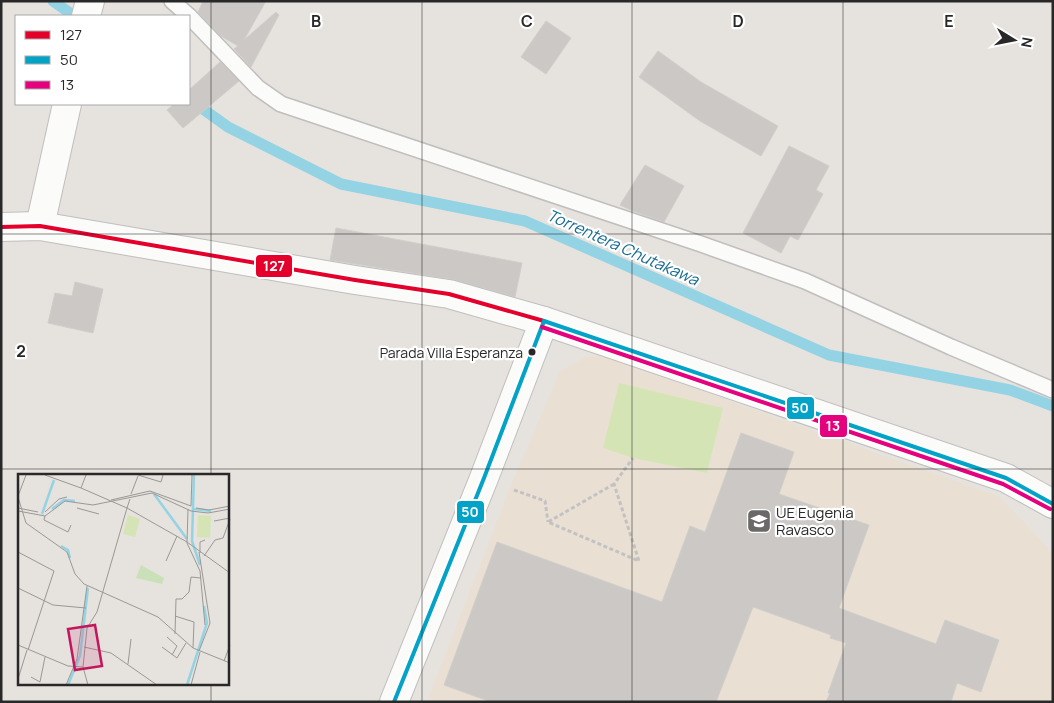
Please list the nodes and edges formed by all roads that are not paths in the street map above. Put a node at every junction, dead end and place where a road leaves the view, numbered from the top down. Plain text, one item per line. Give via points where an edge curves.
1 (172, 1) edge
2 (188, 15) edge
3 (190, 17) edge
4 (67, 105) edge
5 (40, 226) junction
6 (1, 227) edge
7 (544, 320) junction
8 (1053, 390) edge
9 (1053, 504) edge
10 (394, 702) edge

1 - 2 lane
3 - 8 lane via 258,88 281,104 805,281
4 - 5 main road
5 - 6 main road
5 - 7 main road via 450,294
7 - 9 main road via 1006,478
7 - 10 main road

